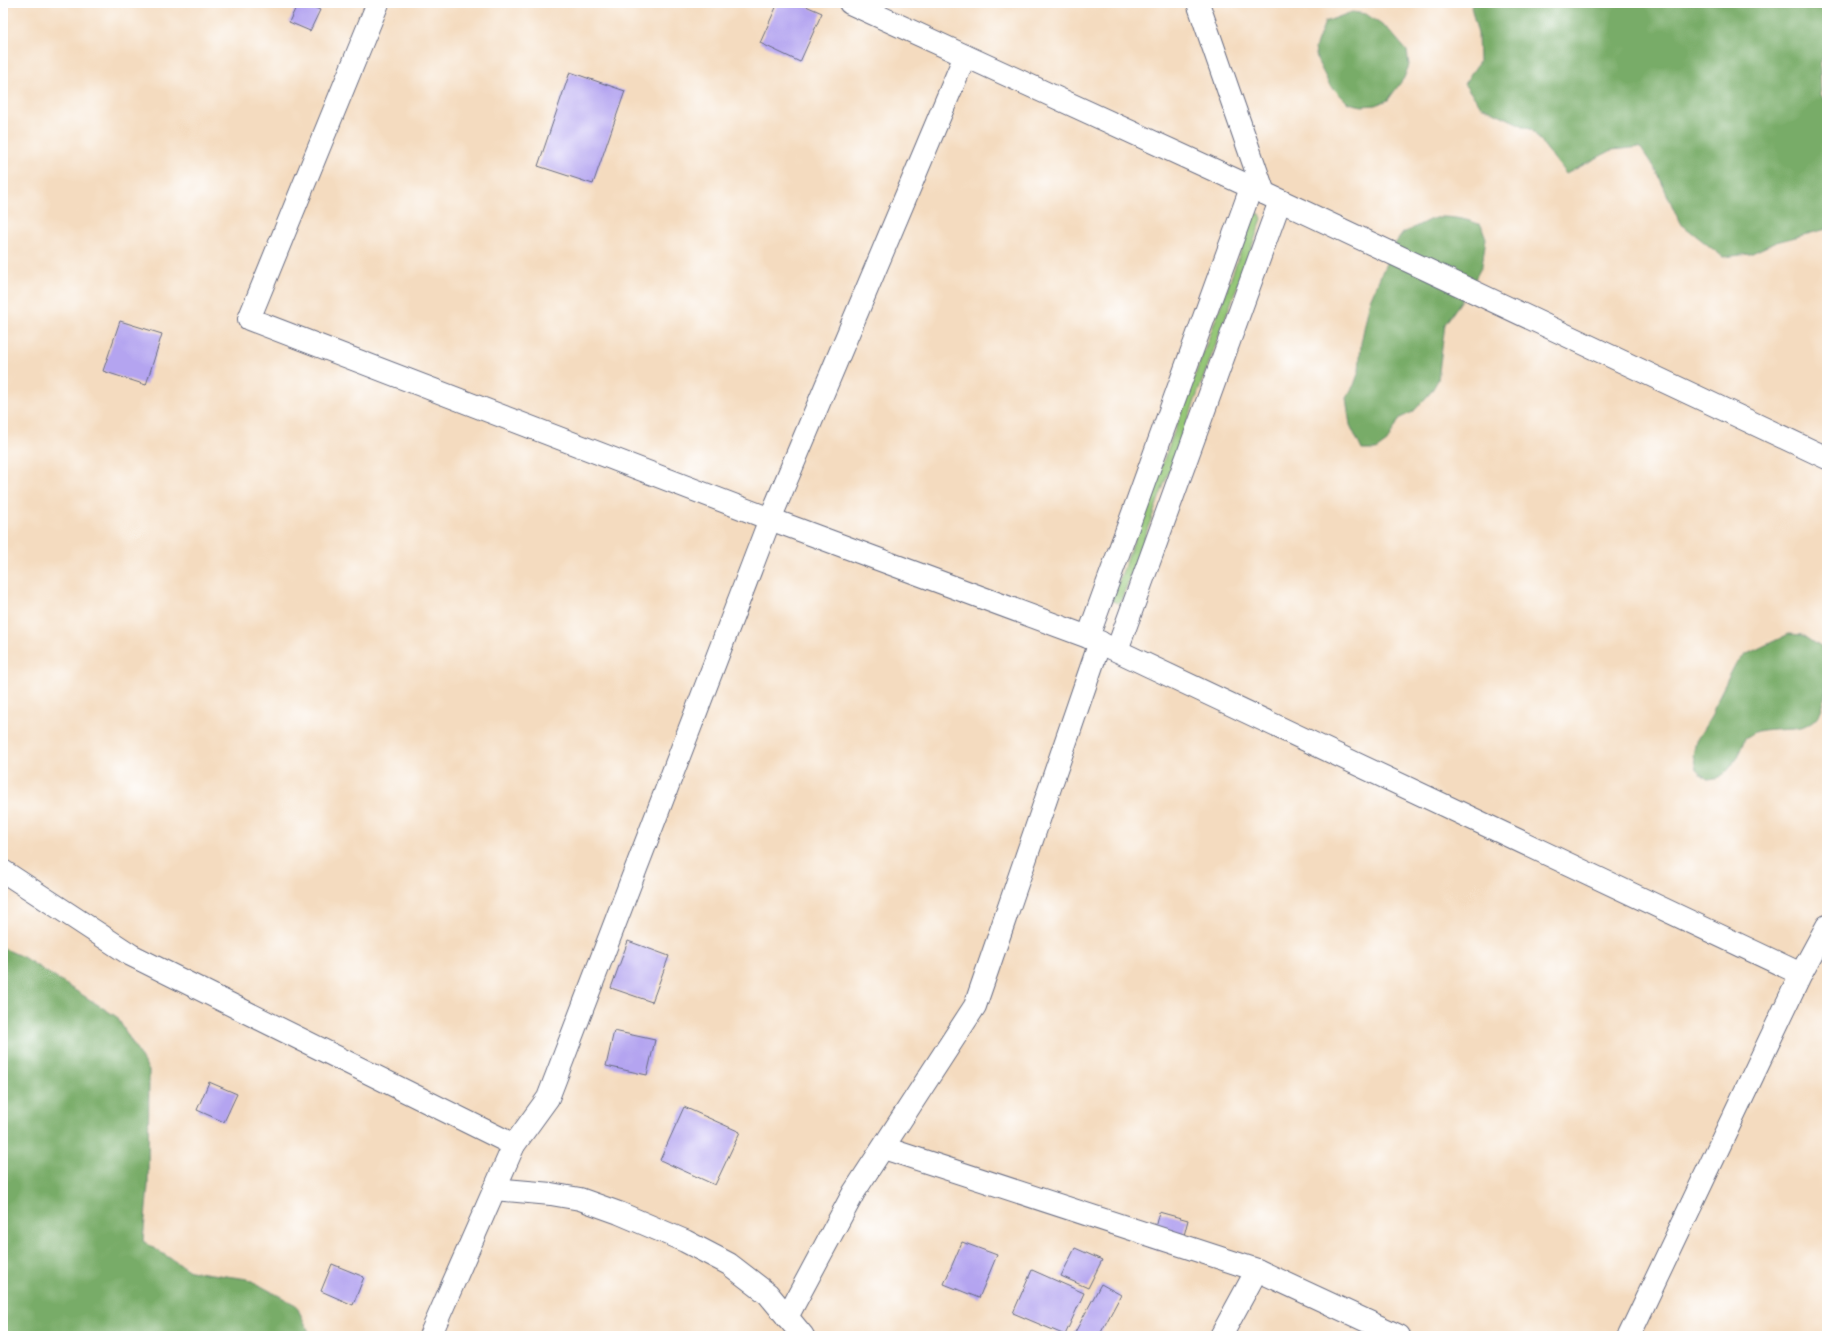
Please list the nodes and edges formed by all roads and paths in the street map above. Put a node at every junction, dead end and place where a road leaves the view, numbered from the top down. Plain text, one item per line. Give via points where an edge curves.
1 (378, 3) edge
2 (850, 3) edge
3 (1205, 5) edge
4 (965, 56) junction
5 (1265, 194) junction
6 (1827, 458) edge
7 (770, 519) junction
8 (1101, 643) junction
9 (3, 871) edge
10 (1827, 926) edge
11 (1801, 974) junction
12 (514, 1145) junction
13 (884, 1148) junction
14 (494, 1189) junction
15 (1257, 1270) junction
16 (787, 1317) junction
17 (430, 1336) edge
18 (803, 1336) edge
19 (1221, 1336) edge
20 (1399, 1336) edge
21 (1629, 1336) edge

1 - 7 street via 248,319
2 - 4 street
3 - 5 street
4 - 5 street
4 - 7 street
5 - 6 street
5 - 8 street
5 - 8 street
7 - 8 street
7 - 12 street via 548,1098
8 - 11 street
8 - 13 street via 975,1006
9 - 12 street via 130,955
10 - 11 street
11 - 21 street
12 - 14 street
13 - 15 street
13 - 16 street via 854,1192
14 - 16 street via 580,1199 670,1235 729,1264 768,1294
14 - 17 street
15 - 19 street
15 - 20 street
16 - 18 street

